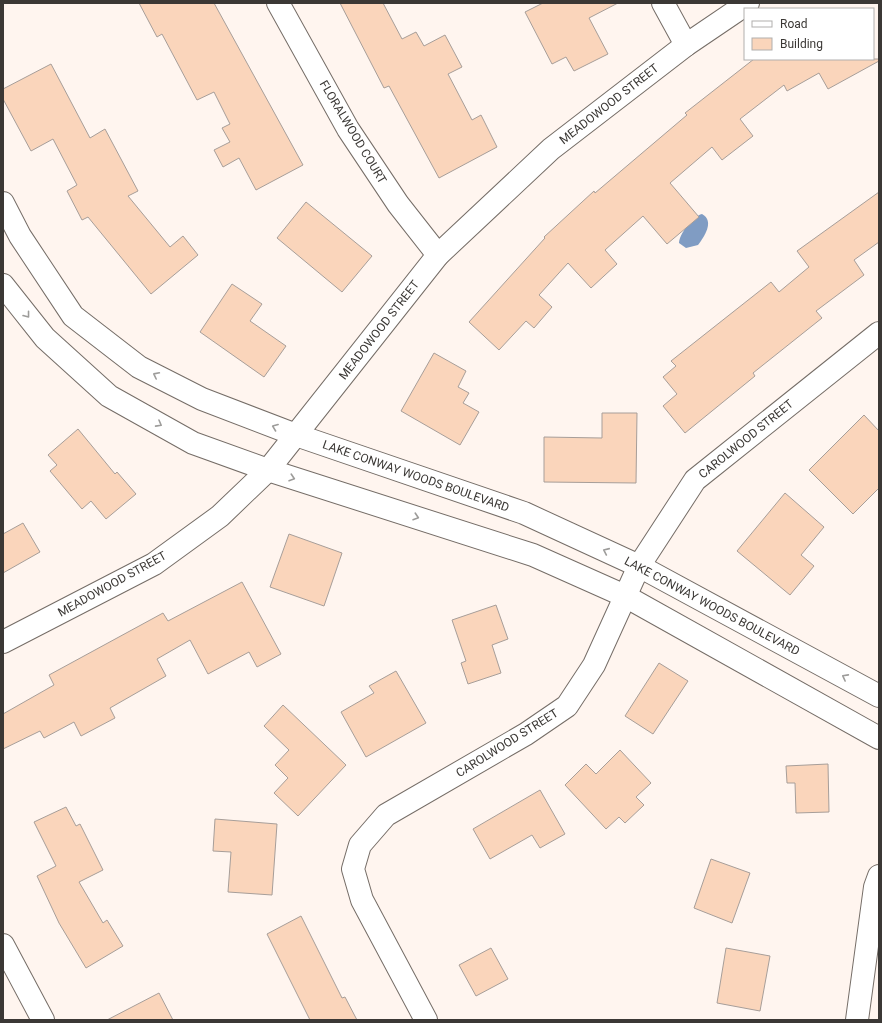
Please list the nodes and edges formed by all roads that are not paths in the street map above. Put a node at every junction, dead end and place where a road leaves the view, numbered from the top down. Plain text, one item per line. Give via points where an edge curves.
1 (278, 3) edge
2 (663, 3) edge
3 (748, 3) edge
4 (686, 45) junction
5 (3, 203) edge
6 (438, 255) junction
7 (3, 285) edge
8 (879, 333) edge
9 (296, 435) junction
10 (268, 470) junction
11 (639, 566) junction
12 (625, 596) junction
13 (3, 642) edge
14 (879, 696) edge
15 (879, 738) edge
16 (879, 876) edge
17 (3, 945) edge
18 (43, 1020) edge
19 (426, 1020) edge
20 (857, 1020) edge

1 - 6 street, FLORALWOOD COURT via 348,129 398,204
2 - 4 street
3 - 4 street, MEADOWOOD STREET
4 - 6 street, MEADOWOOD STREET via 551,149
9 -> 5 street, LAKE CONWAY WOODS BOULEVARD via 202,399 139,367 73,316 20,236
6 - 9 street, MEADOWOOD STREET
7 -> 10 street via 45,338 109,396 193,443
8 - 11 street, CAROLWOOD STREET via 695,480
9 - 10 street, MEADOWOOD STREET
11 -> 9 street, LAKE CONWAY WOODS BOULEVARD via 524,513
10 -> 12 street via 533,555
10 - 13 street, MEADOWOOD STREET via 220,516 154,564
11 - 12 street, CAROLWOOD STREET
14 -> 11 street, LAKE CONWAY WOODS BOULEVARD
12 - 15 street
12 - 19 street, CAROLWOOD STREET via 594,665 567,706 526,734 386,815 360,845 353,869 362,900
16 - 20 street via 875,887
17 - 18 street

